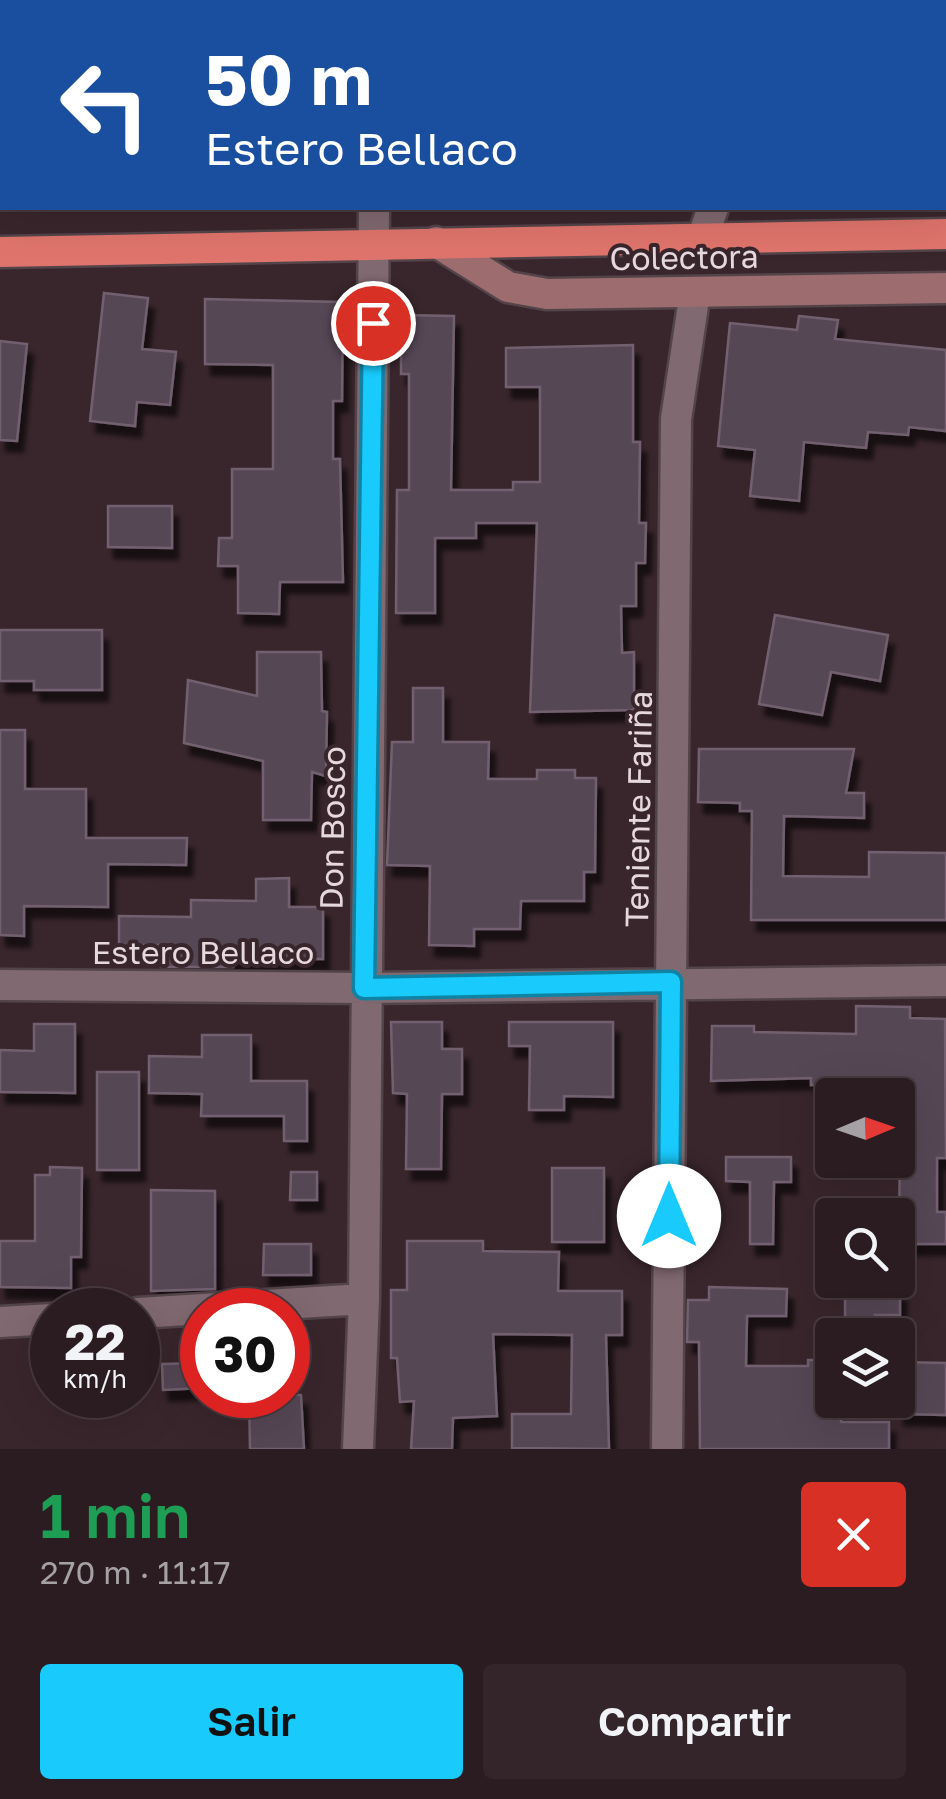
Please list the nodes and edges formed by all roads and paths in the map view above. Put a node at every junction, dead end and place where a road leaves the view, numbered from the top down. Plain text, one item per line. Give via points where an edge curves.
1 (374, 210) edge
2 (713, 210) edge
3 (946, 234) edge
4 (702, 236) junction
5 (436, 242) junction
6 (374, 244) junction
7 (0, 252) edge
8 (946, 288) edge
9 (695, 292) junction
10 (946, 981) edge
11 (671, 982) junction
12 (0, 985) edge
13 (364, 988) junction
14 (364, 1298) junction
15 (160, 1312) edge
16 (30, 1320) edge
17 (0, 1322) edge
18 (358, 1449) edge
19 (667, 1449) edge

1 - 6 street, Don Bosco
2 - 4 street
3 - 4 highway
4 - 5 highway
5 - 6 highway
5 - 9 main road, Colectora via 508,287 547,294
6 - 7 highway
6 - 13 street, Don Bosco
8 - 9 main road, Colectora
9 - 11 street, Teniente Fariña via 676,419
10 - 11 street, Estero Bellaco
11 - 13 street, Estero Bellaco
11 - 19 street, Teniente Fariña
12 - 13 street, Estero Bellaco
13 - 14 street, Don Bosco
14 - 15 street
14 - 18 street, Don Bosco
16 - 17 street

